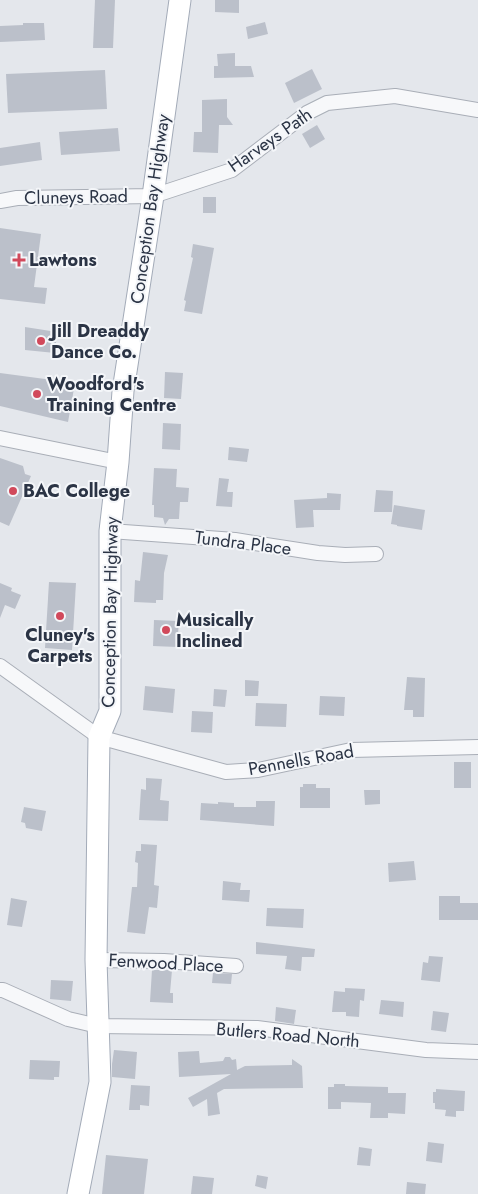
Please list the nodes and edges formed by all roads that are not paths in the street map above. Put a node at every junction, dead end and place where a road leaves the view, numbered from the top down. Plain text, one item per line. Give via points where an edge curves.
1 (180, 0) edge
2 (478, 110) edge
3 (153, 196) junction
4 (0, 201) edge
5 (0, 438) edge
6 (118, 462) junction
7 (110, 531) junction
8 (376, 554) dead end
9 (0, 666) edge
10 (99, 737) junction
11 (478, 747) edge
12 (96, 960) junction
13 (236, 966) dead end
14 (0, 990) edge
15 (98, 1026) junction
16 (478, 1052) edge
17 (78, 1194) edge

1 - 3 main road, Conception Bay Highway
2 - 3 street, Harveys Path via 395,96 327,103 306,113 232,170
3 - 4 street, Cluneys Road
3 - 6 main road, Conception Bay Highway via 123,391
5 - 6 street
6 - 7 main road, Conception Bay Highway
7 - 8 street, Tundra Place via 235,540 318,553
7 - 10 main road, Conception Bay Highway via 110,712
9 - 10 street
10 - 11 street, Pennells Road via 226,772 258,770 351,750
10 - 12 main road, Conception Bay Highway
12 - 13 street, Fenwood Place via 164,960
12 - 15 main road, Conception Bay Highway
14 - 15 street, Butlers Road North via 68,1019
15 - 16 street, Butlers Road North via 257,1028 426,1050
15 - 17 main road, Conception Bay Highway via 100,1082

